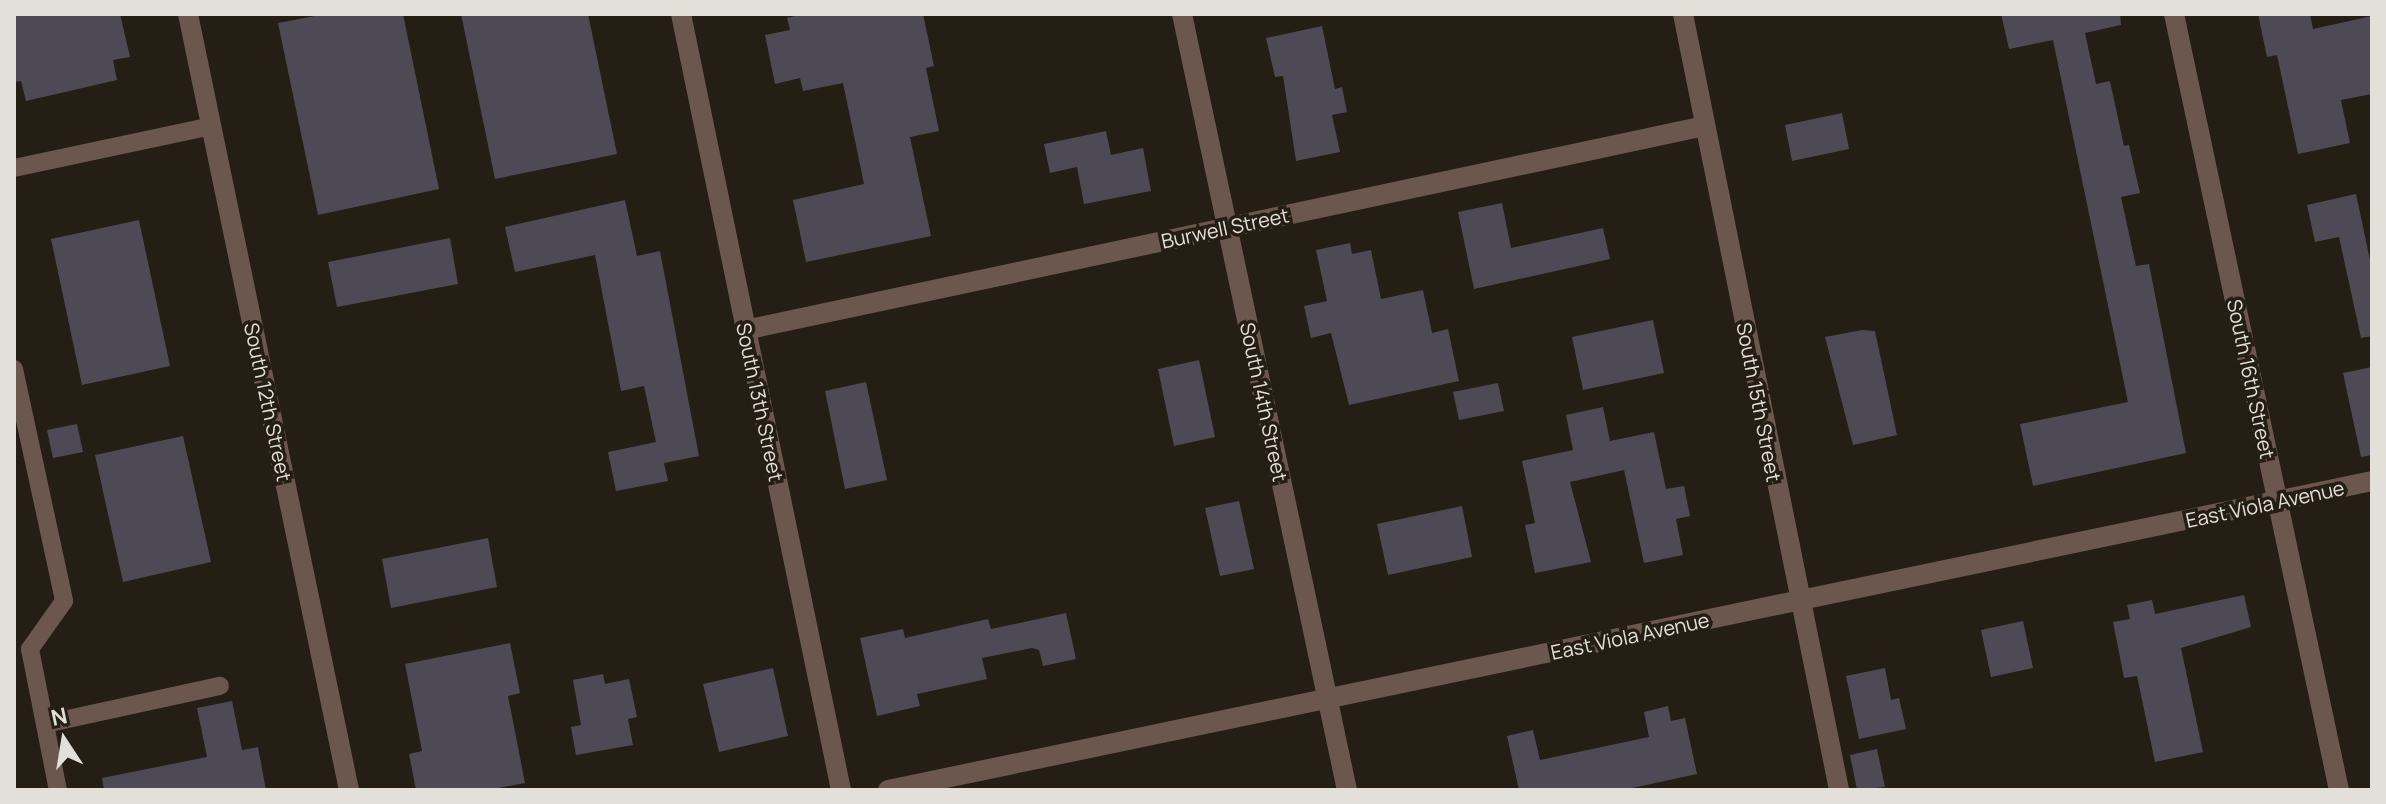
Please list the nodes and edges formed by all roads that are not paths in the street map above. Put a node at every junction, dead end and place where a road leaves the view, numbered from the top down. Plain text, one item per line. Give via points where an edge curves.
1 (188, 14) edge
2 (681, 14) edge
3 (1182, 14) edge
4 (1683, 14) edge
5 (2174, 14) edge
6 (211, 126) junction
7 (1705, 126) junction
8 (14, 168) edge
9 (1227, 227) junction
10 (745, 330) junction
11 (14, 369) edge
12 (2372, 481) edge
13 (2277, 501) junction
14 (1799, 601) junction
15 (220, 686) dead end
16 (1328, 700) junction
17 (45, 724) junction
18 (58, 790) edge
19 (349, 790) edge
20 (841, 790) edge
21 (888, 790) edge
22 (1347, 790) edge
23 (1839, 790) edge
24 (2339, 790) edge

1 - 6 street, South 12th Street
2 - 10 street, South 13th Street
3 - 9 street, South 14th Street
4 - 7 street, South 15th Street
5 - 13 street, South 16th Street
6 - 8 lane
6 - 19 street, South 12th Street
7 - 9 street, Burwell Street
7 - 14 street, South 15th Street
9 - 10 street, Burwell Street
9 - 16 street, South 14th Street
10 - 20 street, South 13th Street
11 - 17 lane via 64,601 30,649
12 - 13 street, East Viola Avenue
13 - 14 street, East Viola Avenue
13 - 24 street, South 16th Street
14 - 16 street, East Viola Avenue
14 - 23 street, South 15th Street
15 - 17 lane
16 - 21 street, East Viola Avenue
16 - 22 street, South 14th Street
17 - 18 lane

